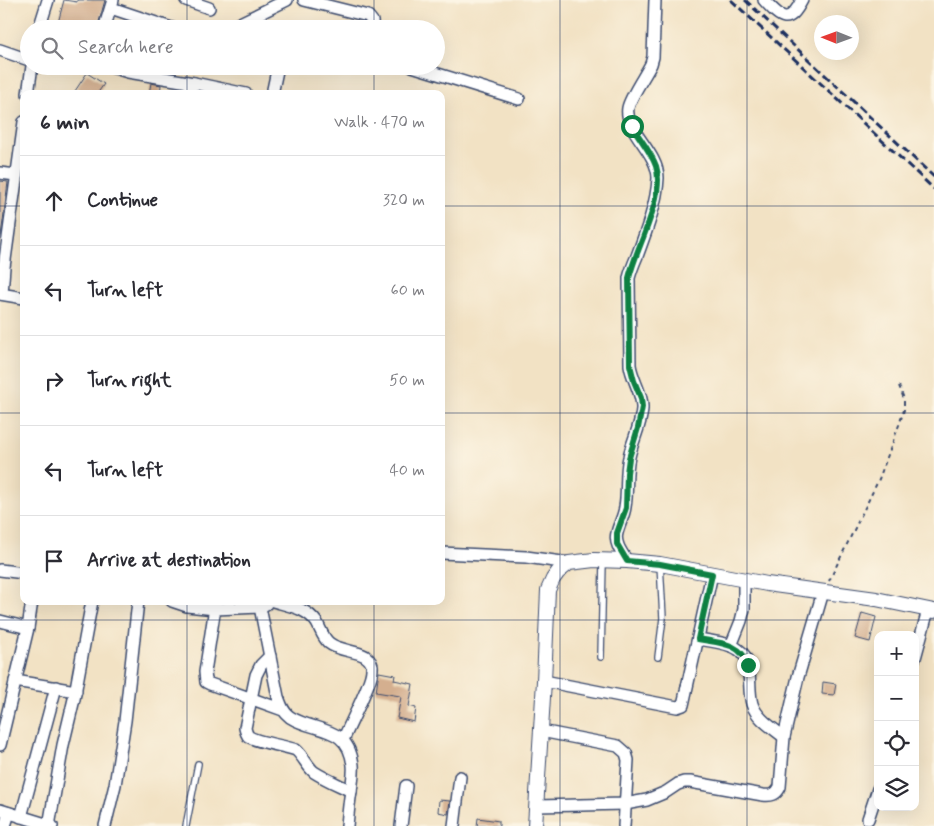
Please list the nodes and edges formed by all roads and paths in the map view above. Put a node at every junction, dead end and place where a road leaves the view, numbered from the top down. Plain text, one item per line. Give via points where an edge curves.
1 (48, 0) edge
2 (186, 0) edge
3 (287, 0) edge
4 (304, 0) edge
5 (655, 0) edge
6 (764, 0) edge
7 (802, 0) edge
8 (112, 4) edge
9 (209, 8) dead end
10 (42, 20) edge
11 (107, 20) edge
12 (152, 20) edge
13 (246, 20) edge
14 (371, 20) edge
15 (0, 50) edge
16 (20, 57) edge
17 (31, 75) edge
18 (146, 75) edge
19 (276, 75) edge
20 (441, 75) edge
21 (194, 83) junction
22 (29, 90) edge
23 (190, 90) edge
24 (227, 90) edge
25 (273, 90) edge
26 (519, 99) dead end
27 (20, 148) edge
28 (0, 173) edge
29 (16, 175) junction
30 (5, 221) edge
31 (2, 267) edge
32 (1, 294) edge
33 (20, 297) edge
34 (898, 382) dead end
35 (445, 553) edge
36 (604, 560) junction
37 (627, 561) junction
38 (569, 563) junction
39 (660, 564) junction
40 (0, 570) edge
41 (20, 572) edge
42 (712, 574) junction
43 (744, 580) junction
44 (823, 592) junction
45 (31, 605) edge
46 (91, 605) edge
47 (138, 605) edge
48 (184, 605) edge
49 (216, 605) edge
50 (265, 605) edge
51 (288, 605) edge
52 (260, 607) junction
53 (931, 611) edge
54 (0, 622) edge
55 (28, 628) junction
56 (698, 639) junction
57 (731, 646) junction
58 (919, 646) edge
59 (270, 656) junction
60 (601, 657) dead end
61 (658, 657) dead end
62 (15, 681) junction
63 (544, 681) junction
64 (56, 687) junction
65 (76, 691) junction
66 (5, 696) edge
67 (252, 699) junction
68 (283, 710) junction
69 (541, 731) junction
70 (784, 737) junction
71 (343, 740) junction
72 (0, 745) edge
73 (198, 764) dead end
74 (460, 777) dead end
75 (406, 786) dead end
76 (351, 791) junction
77 (874, 801) edge
78 (625, 804) junction
79 (537, 806) junction
80 (4, 811) edge
81 (21, 816) junction
82 (868, 820) dead end
83 (5, 826) edge
84 (50, 826) edge
85 (106, 826) edge
86 (186, 826) edge
87 (347, 826) edge
88 (401, 826) edge
89 (454, 826) edge
90 (535, 826) edge
91 (624, 826) edge

1 - 10 street
2 - 9 street
3 - 13 street
4 - 14 street via 368,16
5 - 37 street via 653,57 628,110 632,126 656,166 658,188 629,278 630,365 642,407 629,458 626,508 617,533 617,544
6 - 7 street via 782,17 790,17
8 - 11 street
8 - 12 street
15 - 16 street
17 - 22 street
18 - 21 street
19 - 25 street
20 - 26 street
21 - 23 street
21 - 24 street
27 - 29 street
28 - 29 street
29 - 30 street
30 - 31 street
31 - 32 street
32 - 33 street
34 - 44 path via 904,410 880,479
35 - 38 street via 526,557
36 - 37 street
36 - 38 street
36 - 60 lane
37 - 39 street
38 - 63 street via 558,572 548,590
39 - 42 street
39 - 61 lane via 663,618
40 - 41 street
42 - 43 street
42 - 56 street
43 - 44 street
43 - 57 street via 744,609
44 - 53 street
44 - 70 street
45 - 55 street
46 - 65 street
47 - 85 street via 125,722
48 - 49 street
49 - 52 street
49 - 67 street via 206,682
50 - 52 street
51 - 71 street via 310,615 330,644 365,656 372,664 371,678
52 - 59 street
53 - 58 street
54 - 55 street
55 - 62 street
56 - 57 street
56 - 63 street via 684,702 680,707
57 - 70 street via 746,656 749,691 758,715
59 - 67 street via 256,675
59 - 68 street
62 - 64 street
62 - 66 street
63 - 69 street
64 - 65 street
64 - 81 street
65 - 84 street via 63,745
66 - 72 street
67 - 68 street
67 - 76 street via 246,728 250,738 296,750 314,772
68 - 71 street via 289,716
69 - 78 street via 624,749 628,760
69 - 79 street
70 - 78 street via 780,787 774,795 684,782 648,800
71 - 76 street via 352,764
73 - 86 lane
74 - 89 street
75 - 88 street
76 - 87 street
77 - 82 street
78 - 79 street
78 - 91 street
79 - 90 street
80 - 81 street
80 - 83 street
81 - 84 street

